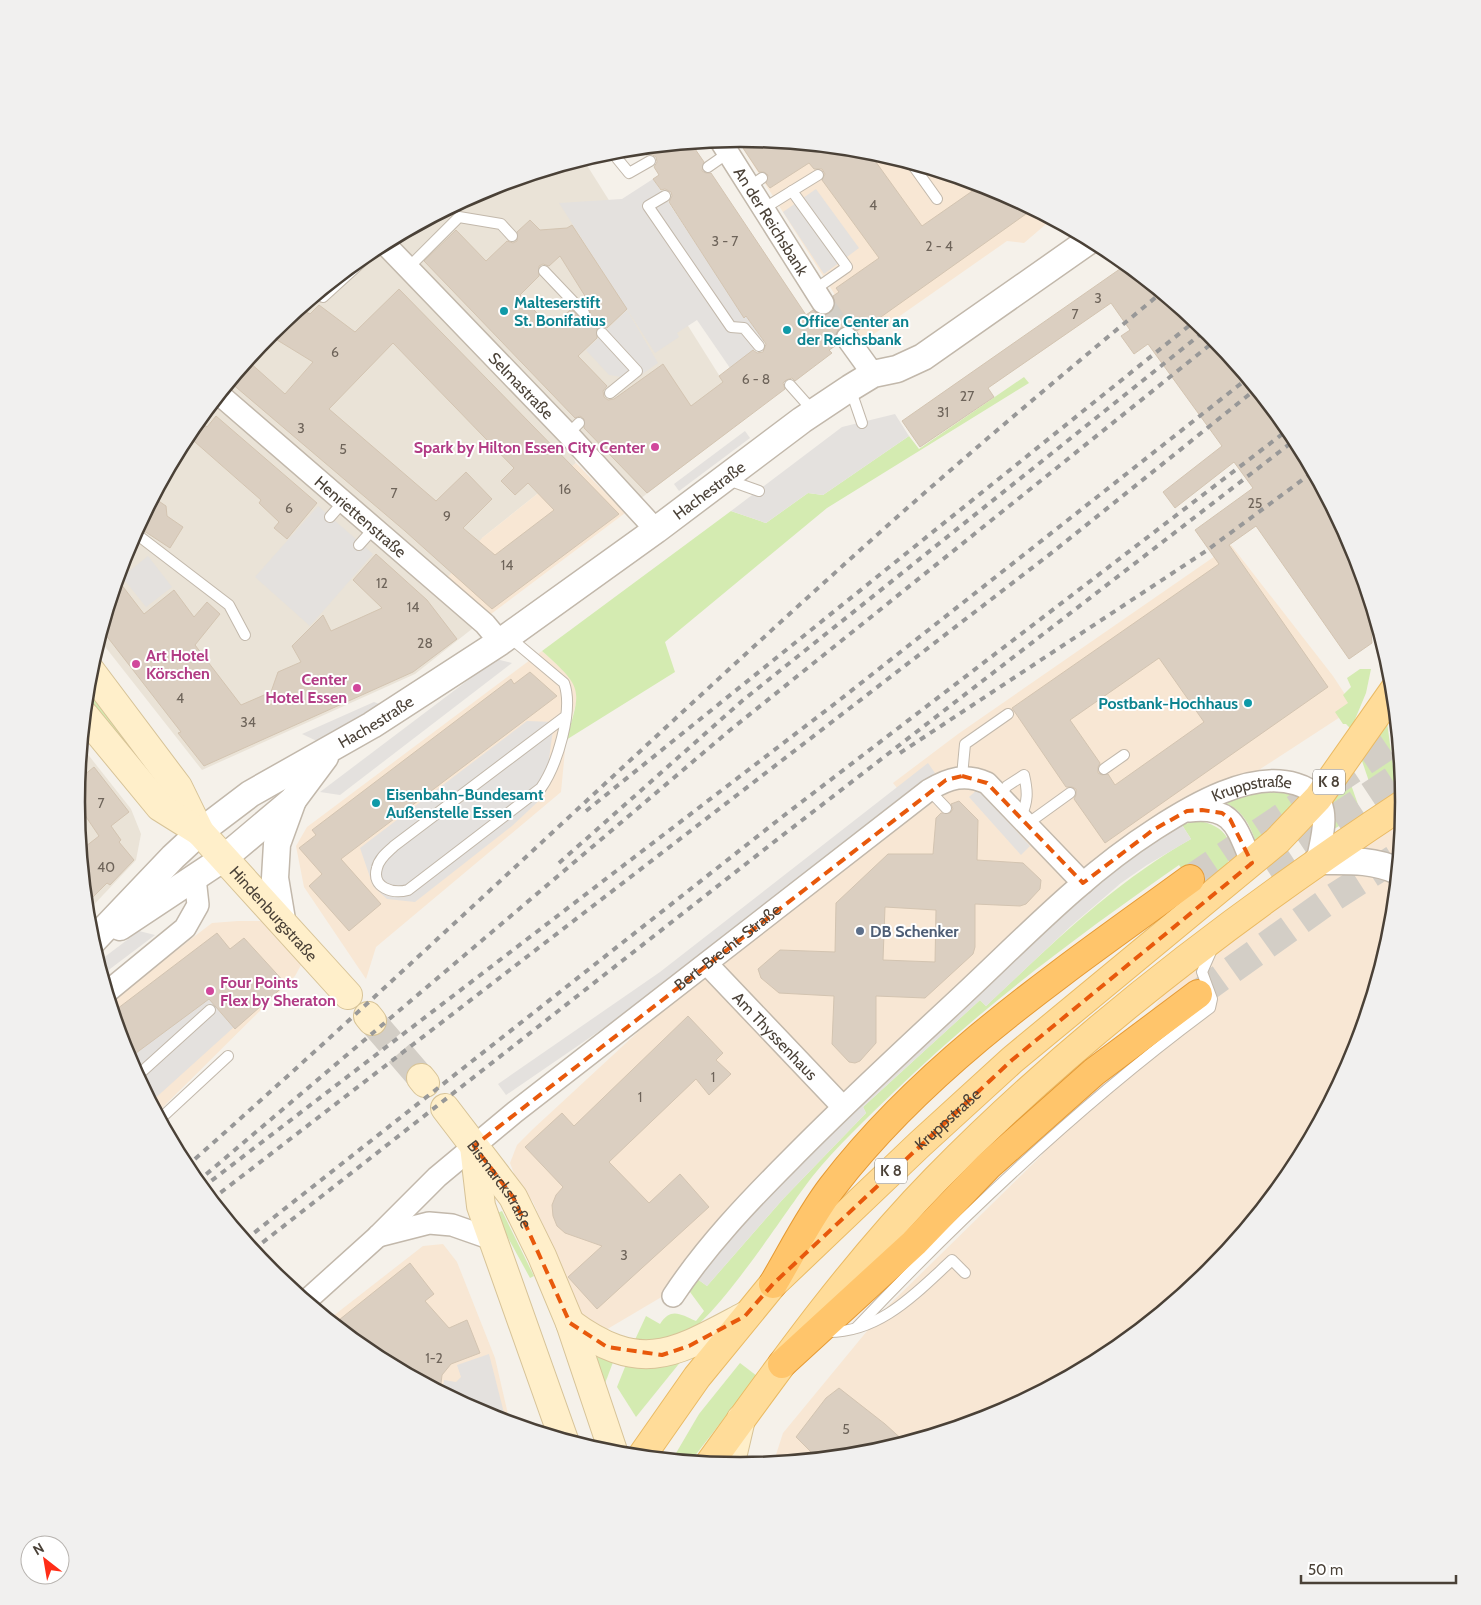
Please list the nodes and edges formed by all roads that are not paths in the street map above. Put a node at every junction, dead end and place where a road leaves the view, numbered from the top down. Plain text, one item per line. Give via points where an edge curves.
1 (724, 147) edge
2 (618, 159) edge
3 (650, 161) dead end
4 (708, 167) dead end
5 (917, 171) edge
6 (818, 175) dead end
7 (792, 191) junction
8 (665, 196) dead end
9 (937, 199) dead end
10 (763, 209) junction
11 (512, 236) dead end
12 (1084, 244) edge
13 (390, 249) edge
14 (408, 268) junction
15 (544, 271) dead end
16 (332, 290) edge
17 (819, 297) joint
18 (323, 298) dead end
19 (584, 313) dead end
20 (602, 333) dead end
21 (847, 338) tunnel mouth
22 (759, 346) dead end
23 (873, 374) junction
24 (790, 385) dead end
25 (850, 388) junction
26 (610, 393) dead end
27 (224, 398) edge
28 (814, 412) junction
29 (862, 422) dead end
30 (724, 479) junction
31 (759, 491) dead end
32 (344, 501) junction
33 (330, 517) dead end
34 (375, 527) junction
35 (656, 530) junction
36 (141, 538) edge
37 (359, 545) dead end
38 (245, 635) dead end
39 (504, 639) junction
40 (97, 680) edge
41 (1387, 700) edge
42 (1008, 714) dead end
43 (566, 716) junction
44 (90, 723) edge
45 (330, 750) junction
46 (1124, 755) dead end
47 (1104, 769) dead end
48 (962, 776) junction
49 (929, 790) junction
50 (1070, 793) dead end
51 (1000, 795) junction
52 (1318, 798) junction
53 (293, 800) junction
54 (946, 808) dead end
55 (1396, 809) edge
56 (1187, 811) junction
57 (1024, 821) junction
58 (200, 832) junction
59 (224, 858) junction
60 (1317, 861) junction
61 (1252, 863) junction
62 (1392, 868) edge
63 (195, 878) junction
64 (1190, 879) tunnel mouth
65 (1083, 883) junction
66 (282, 920) junction
67 (99, 935) edge
68 (1219, 935) junction
69 (100, 938) edge
70 (707, 964) junction
71 (112, 988) edge
72 (1198, 994) tunnel mouth
73 (348, 995) dead end
74 (210, 1010) dead end
75 (228, 1056) dead end
76 (143, 1071) edge
77 (843, 1107) junction
78 (445, 1108) dead end
79 (165, 1115) edge
80 (474, 1146) junction
81 (377, 1236) junction
82 (492, 1239) junction
83 (965, 1273) dead end
84 (772, 1284) junction
85 (673, 1296) dead end
86 (310, 1297) edge
87 (745, 1316) junction
88 (570, 1323) junction
89 (857, 1326) junction
90 (819, 1332) junction
91 (782, 1364) junction
92 (549, 1400) junction
93 (742, 1419) junction
94 (548, 1429) edge
95 (561, 1433) edge
96 (611, 1445) edge
97 (646, 1450) edge
98 (714, 1457) edge
99 (732, 1458) edge

1 - 4 lane
1 - 10 street, An der Reichsbank via 756,182
2 - 3 lane via 629,173
5 - 9 lane
6 - 7 lane
7 - 10 lane
7 - 17 lane via 847,267
8 - 22 lane via 648,206 731,327 744,328
10 - 17 street, An der Reichsbank
11 - 14 lane via 501,224 459,217
12 - 23 street, Hachestraße via 923,357 897,370
13 - 14 street, Selmastraße
14 - 35 street, Selmastraße via 574,428
15 - 19 lane
16 - 18 lane
20 - 26 lane via 637,371
21 - 23 street
23 - 25 street, Hachestraße
24 - 28 lane
25 - 28 street, Hachestraße
25 - 29 lane
27 - 32 street, Henriettenstraße
28 - 30 street, Hachestraße
30 - 31 lane
30 - 35 street, Hachestraße
32 - 33 lane
32 - 34 street, Henriettenstraße
34 - 37 lane
34 - 39 street, Henriettenstraße
35 - 39 street, Hachestraße
36 - 38 lane via 229,605
39 - 43 lane via 564,683 568,694
39 - 45 street, Hachestraße
40 - 58 main road, Hindenburgstraße via 178,787
41 - 52 main road, Kruppstraße / K 8
42 - 48 lane via 965,744
43 - 43 lane via 394,846 377,867 376,876 380,884 398,893 408,890 541,788 552,768
44 - 58 main road, Hindenburgstraße via 160,807
45 - 53 street, Hachestraße
45 - 58 street, Hachestraße via 250,794
46 - 47 lane
48 - 49 street, Bert-Brecht-Straße via 946,780
48 - 51 street via 987,783
49 - 54 lane
49 - 70 street, Bert-Brecht-Straße
50 - 57 lane
51 - 57 street
51 - 57 lane via 1024,774 1028,802
52 - 56 street, Kruppstraße via 1303,786 1293,783 1259,782 1229,790
52 - 60 street, Kruppstraße via 1325,824
52 - 61 main road, Kruppstraße / K 8
53 - 59 street, Hachestraße
53 - 66 street via 277,844 275,878
55 - 60 main road, K 8
56 - 61 street, Kruppstraße via 1215,811 1226,816
56 - 65 street, Kruppstraße via 1153,830
57 - 65 street
58 - 59 main road, Hindenburgstraße
58 - 67 street, Hachestraße via 164,865
59 - 63 street, Hachestraße
59 - 66 main road, Hindenburgstraße
60 - 62 street via 1364,861
60 - 68 main road, K 8
61 - 84 main road, Kruppstraße / K 8 via 1012,1060
63 - 69 street, Hachestraße
63 - 71 street via 198,905 185,928
64 - 84 highway via 1036,993 892,1117 831,1188
65 - 77 street, Kruppstraße
66 - 73 main road, Hindenburgstraße
68 - 89 lane via 1202,972 1212,999 1210,1008 1082,1111 968,1215
68 - 91 main road, K 8 via 1085,1041 942,1173 880,1241
70 - 77 street, Am Thyssenhaus
70 - 80 street, Bert-Brecht-Straße
72 - 90 highway via 1094,1072 995,1160 914,1243
74 - 76 lane
75 - 79 lane
77 - 85 street, Kruppstraße via 751,1199
78 - 80 main road
80 - 81 street, Bert-Brecht-Straße via 437,1176
80 - 82 main road, Bismarckstraße via 481,1206
80 - 88 main road, Bismarckstraße via 513,1197
81 - 82 street, Bert-Brecht-Straße via 429,1223 452,1225
81 - 86 street, Bert-Brecht-Straße
82 - 92 main road, Bismarckstraße
83 - 89 lane via 952,1260 902,1306 882,1319
84 - 87 main road, Kruppstraße / K 8
87 - 88 main road via 689,1346 662,1354 623,1352 607,1347
87 - 97 main road, Kruppstraße / K 8
88 - 96 main road, Bismarckstraße
89 - 90 lane via 839,1332
90 - 91 highway
91 - 93 main road, K 8
92 - 94 main road
92 - 95 main road, Bismarckstraße
93 - 98 main road, K 8
93 - 99 main road

